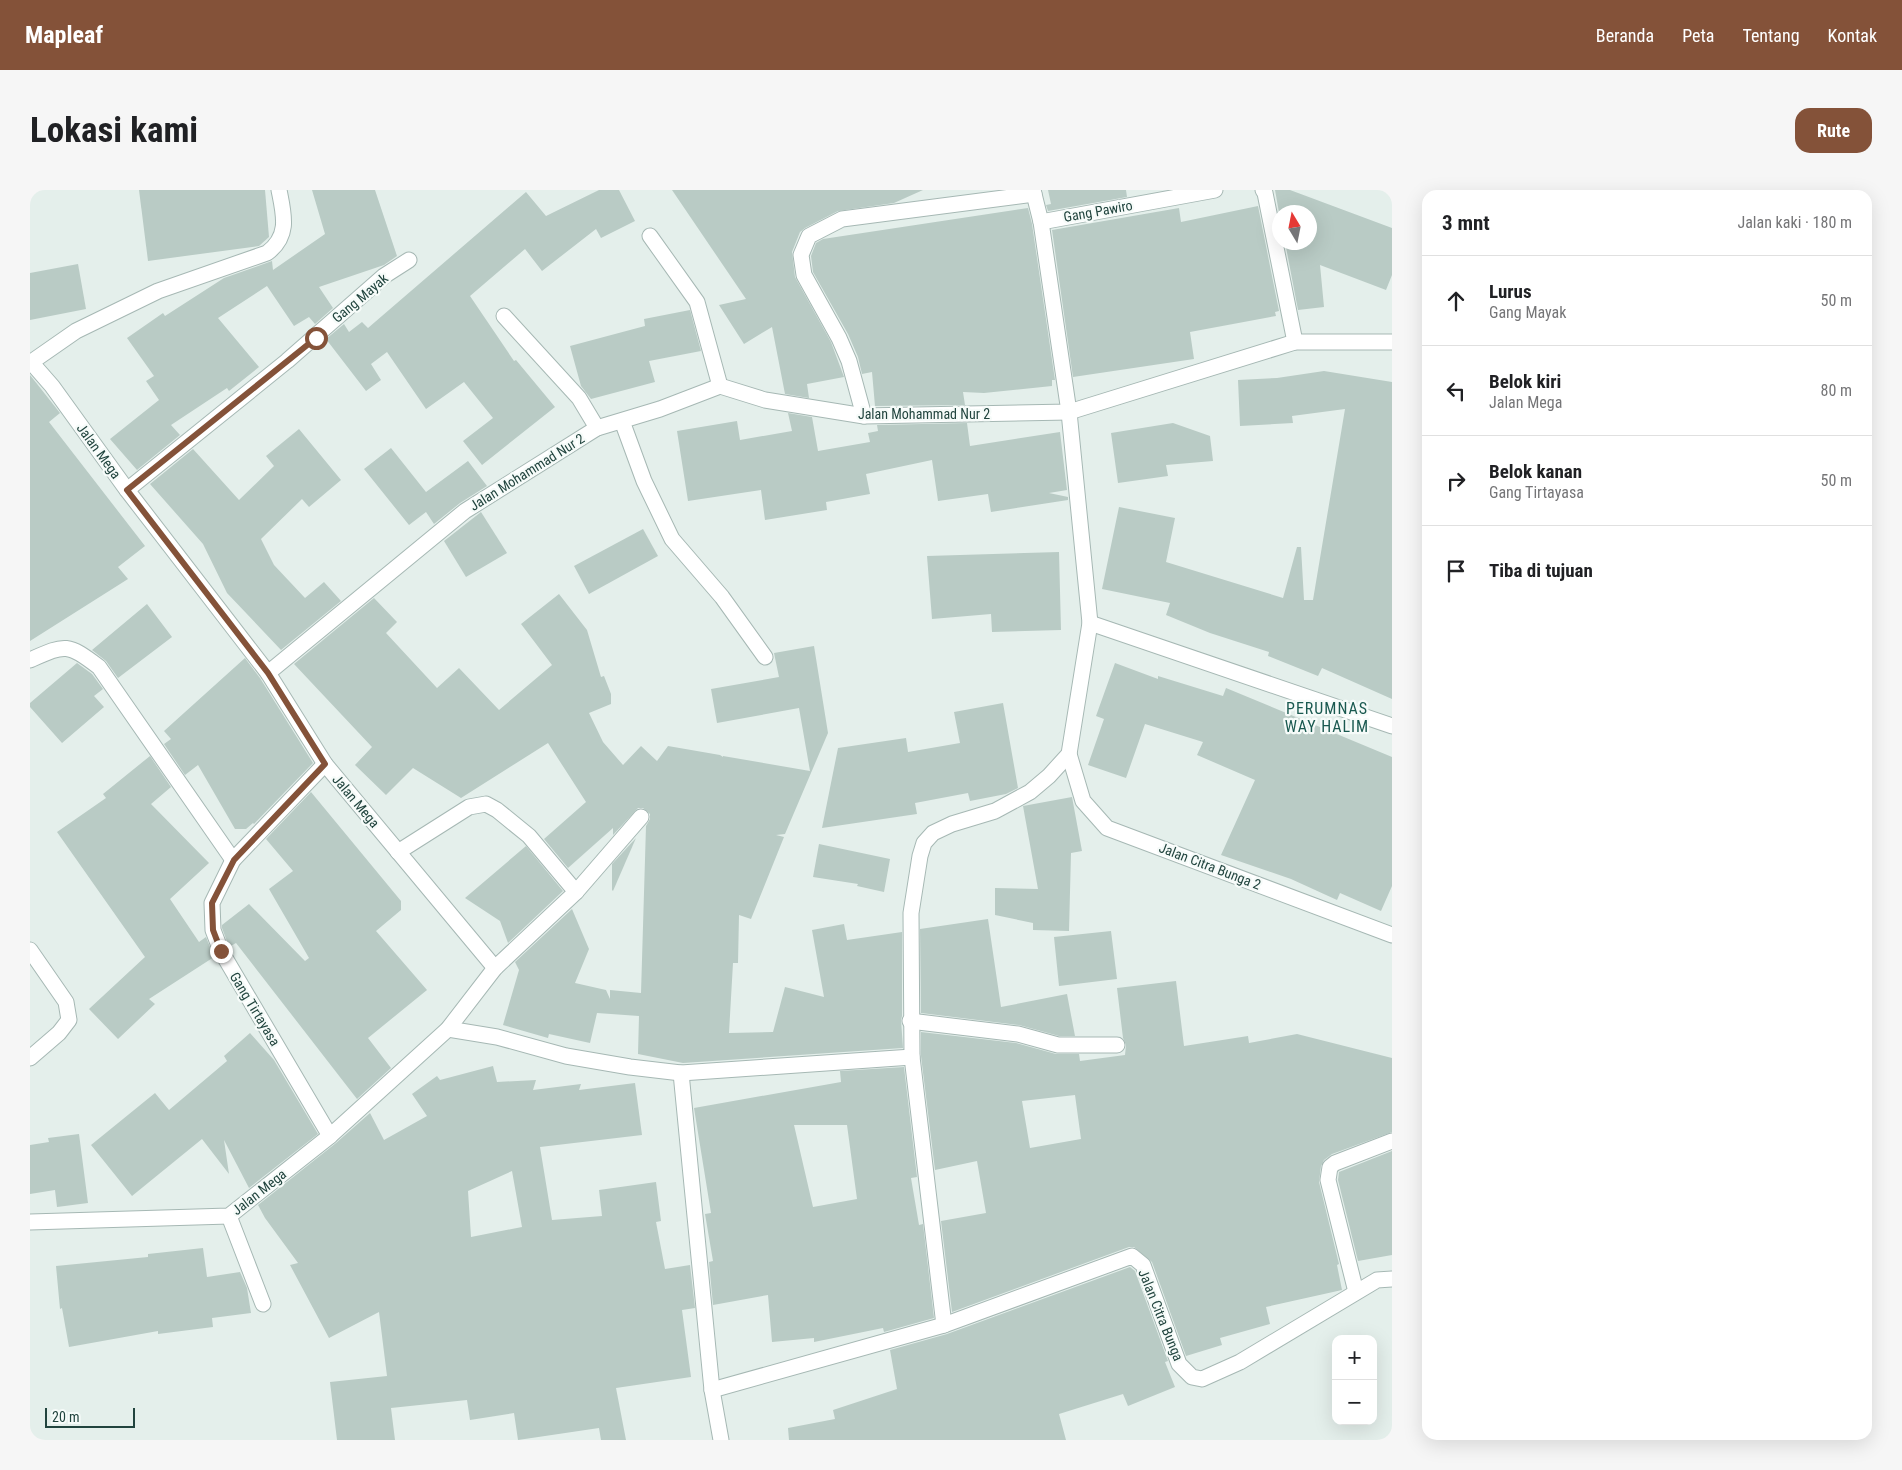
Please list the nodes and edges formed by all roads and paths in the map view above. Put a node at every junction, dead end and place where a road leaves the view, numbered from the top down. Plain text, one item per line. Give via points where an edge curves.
1 (279, 190) edge
2 (1215, 190) edge
3 (1263, 190) edge
4 (1034, 192) edge
5 (1040, 222) junction
6 (650, 236) dead end
7 (410, 260) dead end
8 (504, 316) dead end
9 (1295, 342) junction
10 (1392, 342) edge
11 (31, 362) edge
12 (720, 386) junction
13 (1069, 412) junction
14 (864, 416) junction
15 (622, 421) junction
16 (597, 428) junction
17 (127, 490) junction
18 (1090, 623) junction
19 (765, 657) dead end
20 (30, 660) edge
21 (268, 673) junction
22 (1392, 726) edge
23 (1069, 754) junction
24 (325, 764) junction
25 (641, 817) dead end
26 (398, 852) junction
27 (234, 860) junction
28 (576, 892) junction
29 (1392, 935) edge
30 (30, 950) edge
31 (495, 968) junction
32 (910, 1021) junction
33 (448, 1029) junction
34 (1117, 1045) dead end
35 (912, 1057) junction
36 (30, 1058) edge
37 (681, 1073) junction
38 (330, 1136) junction
39 (1392, 1141) edge
40 (229, 1216) junction
41 (30, 1222) edge
42 (1392, 1280) edge
43 (1356, 1292) junction
44 (263, 1304) dead end
45 (944, 1325) junction
46 (712, 1390) junction
47 (721, 1440) edge

1 - 11 street via 284,224 281,238 267,253 158,291 76,332
2 - 5 street, Gang Pawiro
3 - 9 street
4 - 5 street
4 - 14 street via 842,219 809,236 801,255 804,275 849,361
5 - 13 street
6 - 12 street via 697,302
7 - 17 street, Gang Mayak via 384,276 288,361
8 - 16 street via 579,398
9 - 10 street, Jalan Mohammad Nur 2
9 - 13 street, Jalan Mohammad Nur 2
11 - 17 street, Jalan Mega
12 - 14 street, Jalan Mohammad Nur 2 via 765,400
12 - 15 street, Jalan Mohammad Nur 2
13 - 14 street, Jalan Mohammad Nur 2
13 - 18 street
15 - 16 street, Jalan Mohammad Nur 2
15 - 19 street via 644,481 672,539 722,597
16 - 21 street, Jalan Mohammad Nur 2 via 465,510
17 - 21 street, Jalan Mega
18 - 22 street
18 - 23 street
20 - 27 street via 57,648 70,649 99,667
21 - 24 street, Jalan Mega
23 - 29 street, Jalan Citra Bunga 2 via 1083,801 1107,828
23 - 32 street via 1030,792 995,811 933,833 924,844 910,913
24 - 26 street, Jalan Mega
24 - 27 street, Gang Tirtayasa
25 - 28 street, Jalan Mega
26 - 28 street via 469,807 486,804 529,836
26 - 31 street, Jalan Mega
27 - 38 street, Gang Tirtayasa via 212,903 213,930 221,951
28 - 31 street, Jalan Mega
30 - 36 street via 66,1002 69,1020 60,1033
31 - 33 street, Jalan Mega
32 - 34 street via 1018,1034 1058,1045
32 - 35 street
33 - 37 street via 497,1037 566,1056
33 - 38 street, Jalan Mega
35 - 37 street
35 - 45 street
37 - 46 street
38 - 40 street, Jalan Mega
39 - 43 street via 1335,1163 1328,1175
40 - 41 street, Jalan Mega
40 - 44 street
42 - 43 street, Jalan Citra Bunga via 1378,1280
43 - 45 street, Jalan Citra Bunga via 1240,1362 1202,1379 1192,1377 1180,1364 1143,1265 1132,1256
45 - 46 street
46 - 47 street

